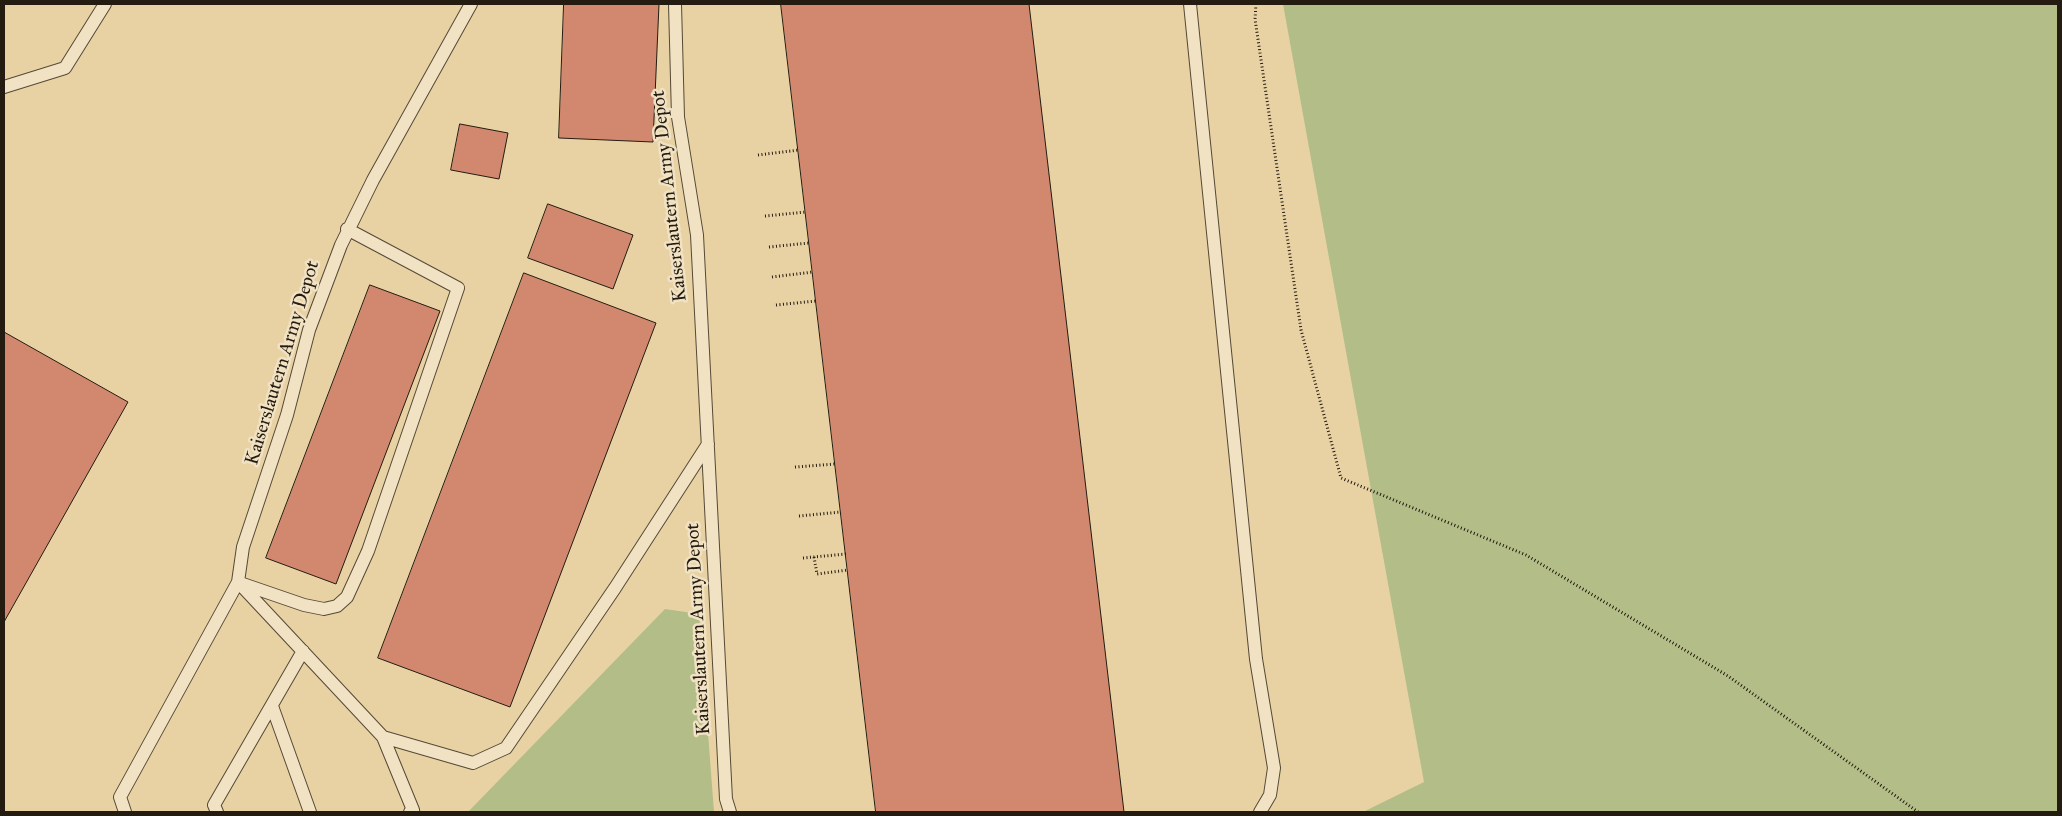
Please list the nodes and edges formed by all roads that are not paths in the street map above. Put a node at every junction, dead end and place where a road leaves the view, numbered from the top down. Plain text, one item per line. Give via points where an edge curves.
1 (105, 4) edge
2 (471, 4) edge
3 (674, 4) edge
4 (1190, 4) edge
5 (4, 87) edge
6 (347, 229) junction
7 (708, 444) junction
8 (238, 582) junction
9 (303, 651) junction
10 (272, 706) junction
11 (383, 737) junction
12 (125, 812) edge
13 (217, 812) edge
14 (310, 812) edge
15 (410, 812) edge
16 (730, 812) edge
17 (1260, 812) edge

1 - 5 lane via 65,68
2 - 6 lane, Kaiserslautern Army Depot
3 - 7 lane, Kaiserslautern Army Depot via 678,117 697,235
4 - 17 lane via 1256,659 1274,768 1270,795
6 - 8 lane, Kaiserslautern Army Depot via 309,330 279,440 243,547
6 - 8 lane via 458,288 368,551 347,597 337,606 324,609
7 - 11 lane, Kaiserslautern Army Depot via 506,748 473,763
7 - 16 lane, Kaiserslautern Army Depot via 726,799
8 - 9 lane
8 - 12 lane, Kaiserslautern Army Depot via 120,797
9 - 10 lane
9 - 11 lane
10 - 13 lane via 214,805
10 - 14 lane
11 - 15 lane via 414,810

